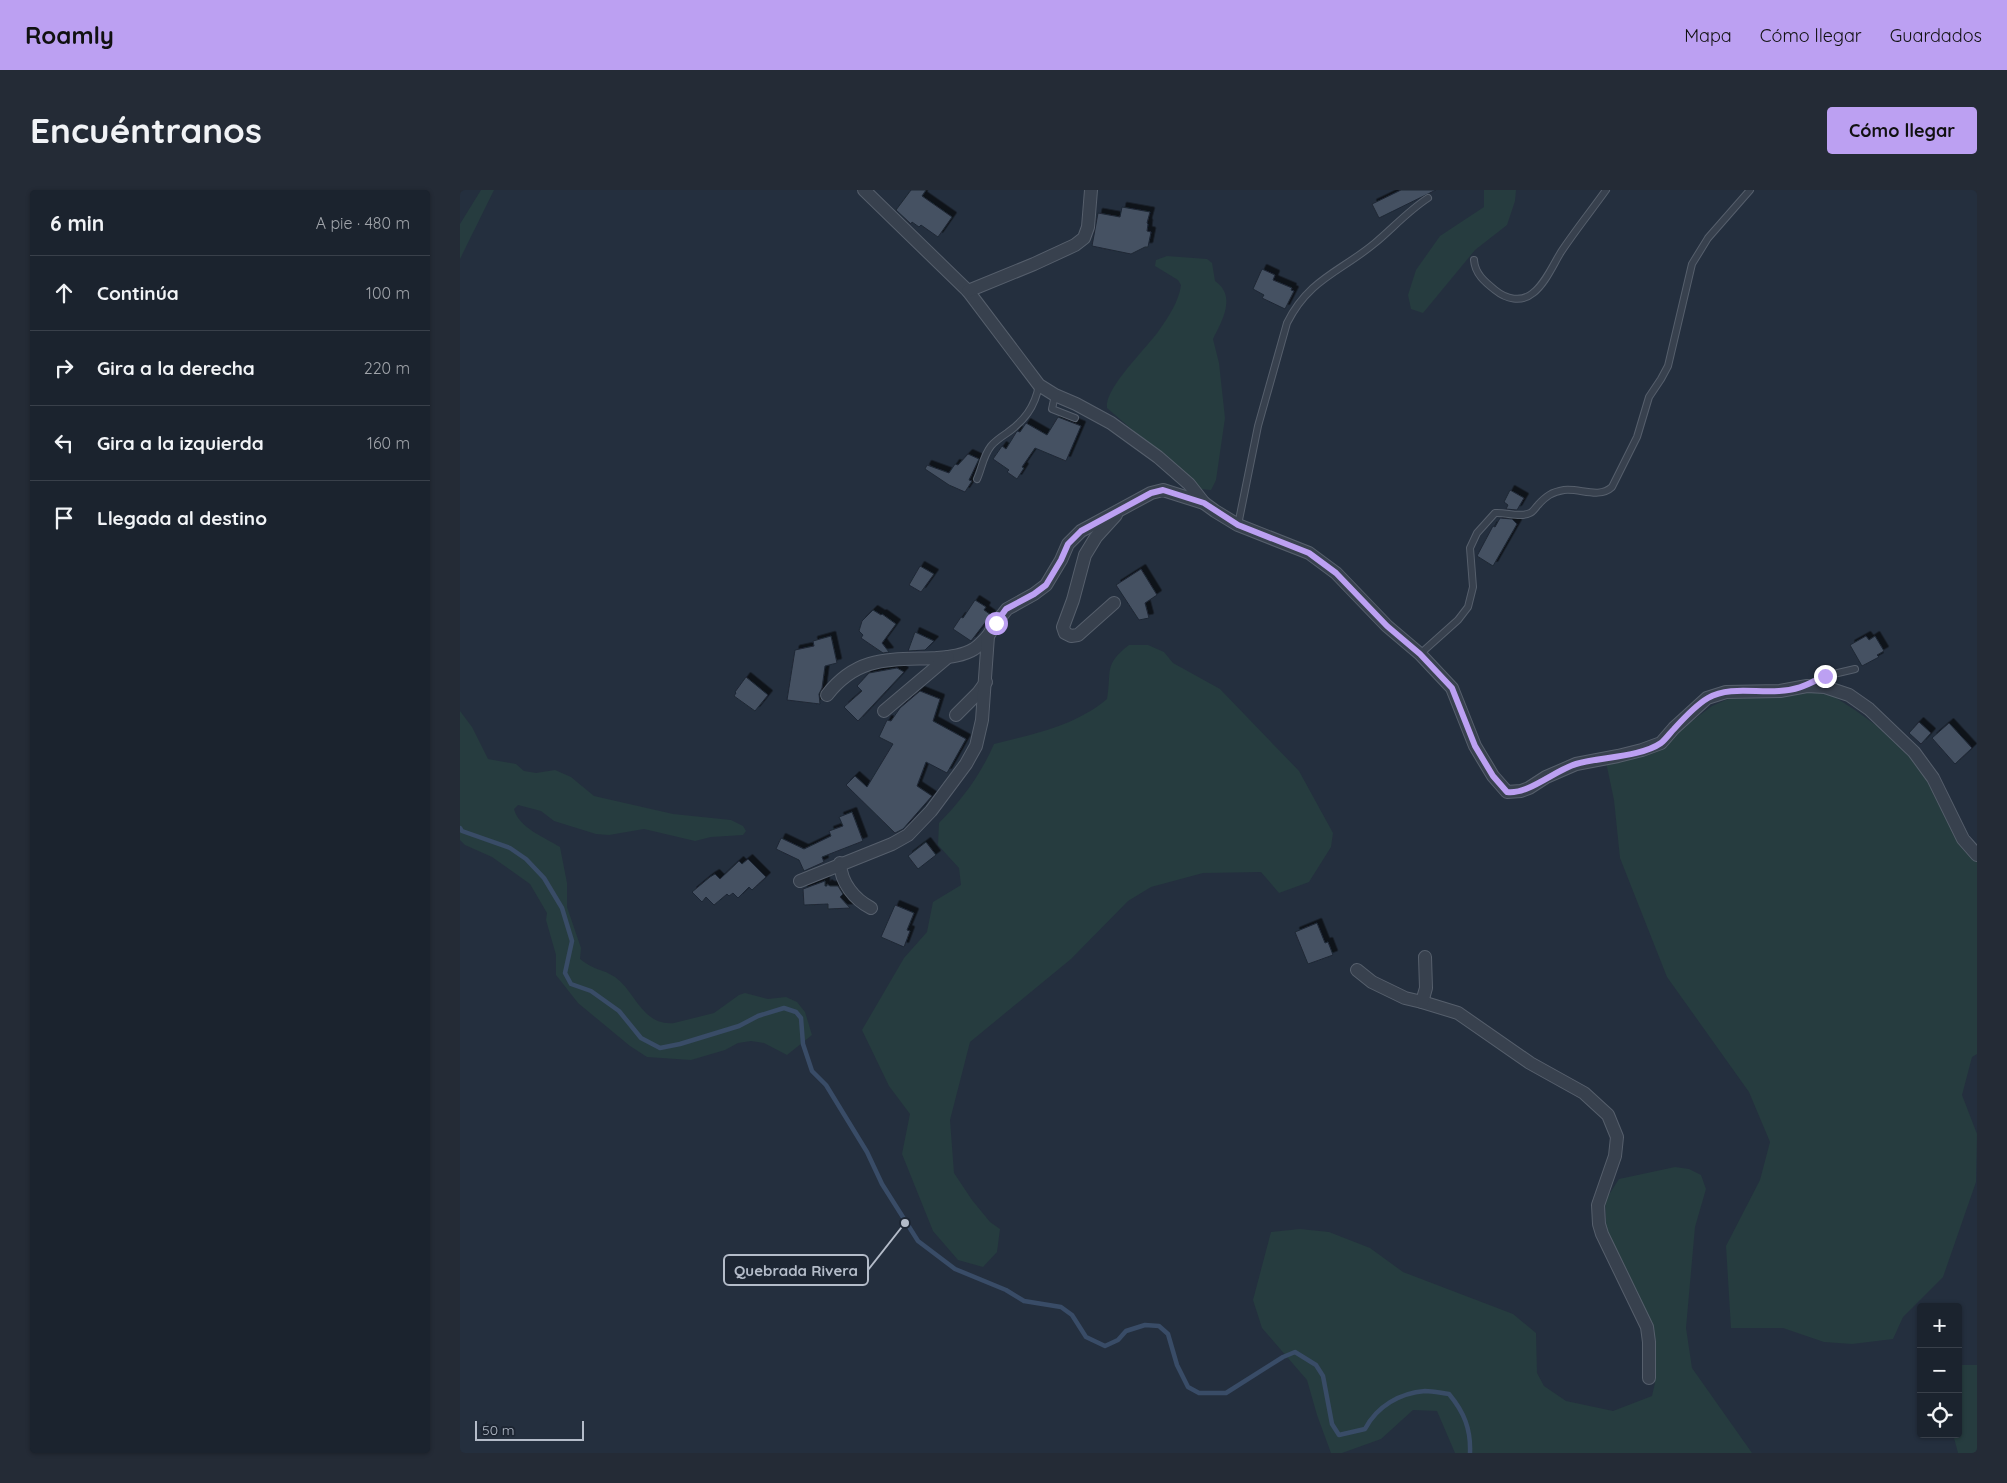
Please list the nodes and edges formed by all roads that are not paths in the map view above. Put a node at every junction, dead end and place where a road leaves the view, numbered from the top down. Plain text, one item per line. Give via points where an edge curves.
1 (864, 190) edge
2 (1091, 190) edge
3 (1606, 190) edge
4 (1750, 190) edge
5 (1428, 198) dead end
6 (1474, 260) dead end
7 (968, 291) junction
8 (1039, 385) junction
9 (1055, 395) junction
10 (1075, 418) dead end
11 (977, 479) dead end
12 (1204, 503) junction
13 (1119, 510) junction
14 (1238, 525) junction
15 (1114, 603) dead end
16 (988, 636) junction
17 (1420, 654) junction
18 (948, 657) junction
19 (1855, 669) dead end
20 (986, 682) junction
21 (1807, 686) junction
22 (827, 695) dead end
23 (884, 711) dead end
24 (956, 715) dead end
25 (1977, 855) edge
26 (840, 863) junction
27 (800, 881) dead end
28 (871, 908) dead end
29 (1426, 957) dead end
30 (1358, 970) dead end
31 (1422, 1002) junction
32 (1649, 1378) dead end

1 - 7 street
2 - 7 street via 1084,238 1034,264
3 - 6 lane via 1533,294 1518,299 1504,297 1482,278 1475,269
4 - 17 lane via 1708,238 1692,264 1668,366 1649,397 1636,437 1612,487 1599,493 1565,490 1549,494 1530,513 1516,515 1506,512 1491,516 1470,548 1473,587 1468,607
5 - 14 lane via 1414,206 1369,248 1327,275 1294,308 1258,426
7 - 8 street
8 - 9 street
8 - 11 lane via 1031,409 1019,424 990,447
9 - 10 lane via 1052,409
9 - 12 street via 1111,423 1158,457 1189,484
12 - 13 street via 1163,490
12 - 14 street
13 - 15 street via 1085,555 1063,627 1065,632 1071,636 1078,635
13 - 16 street via 1081,531 1068,544 1046,585 1006,609
14 - 17 street via 1316,558 1336,573 1387,626
16 - 18 street via 973,649
16 - 20 street
17 - 21 street via 1452,688 1475,746 1493,776 1507,792 1512,793 1576,764 1661,743 1708,698 1726,692 1780,691
18 - 22 street via 862,665
18 - 23 street
19 - 21 lane via 1825,676
20 - 24 street
20 - 26 street via 976,746 931,811 908,835
21 - 25 street via 1825,687 1849,695 1869,709 1914,752 1933,778 1963,839
26 - 27 street
26 - 28 street via 849,890
29 - 31 street via 1426,988
30 - 31 street via 1372,982 1405,998
31 - 32 street via 1458,1013 1530,1063 1584,1093 1608,1115 1617,1137 1615,1156 1598,1205 1599,1224 1647,1328

